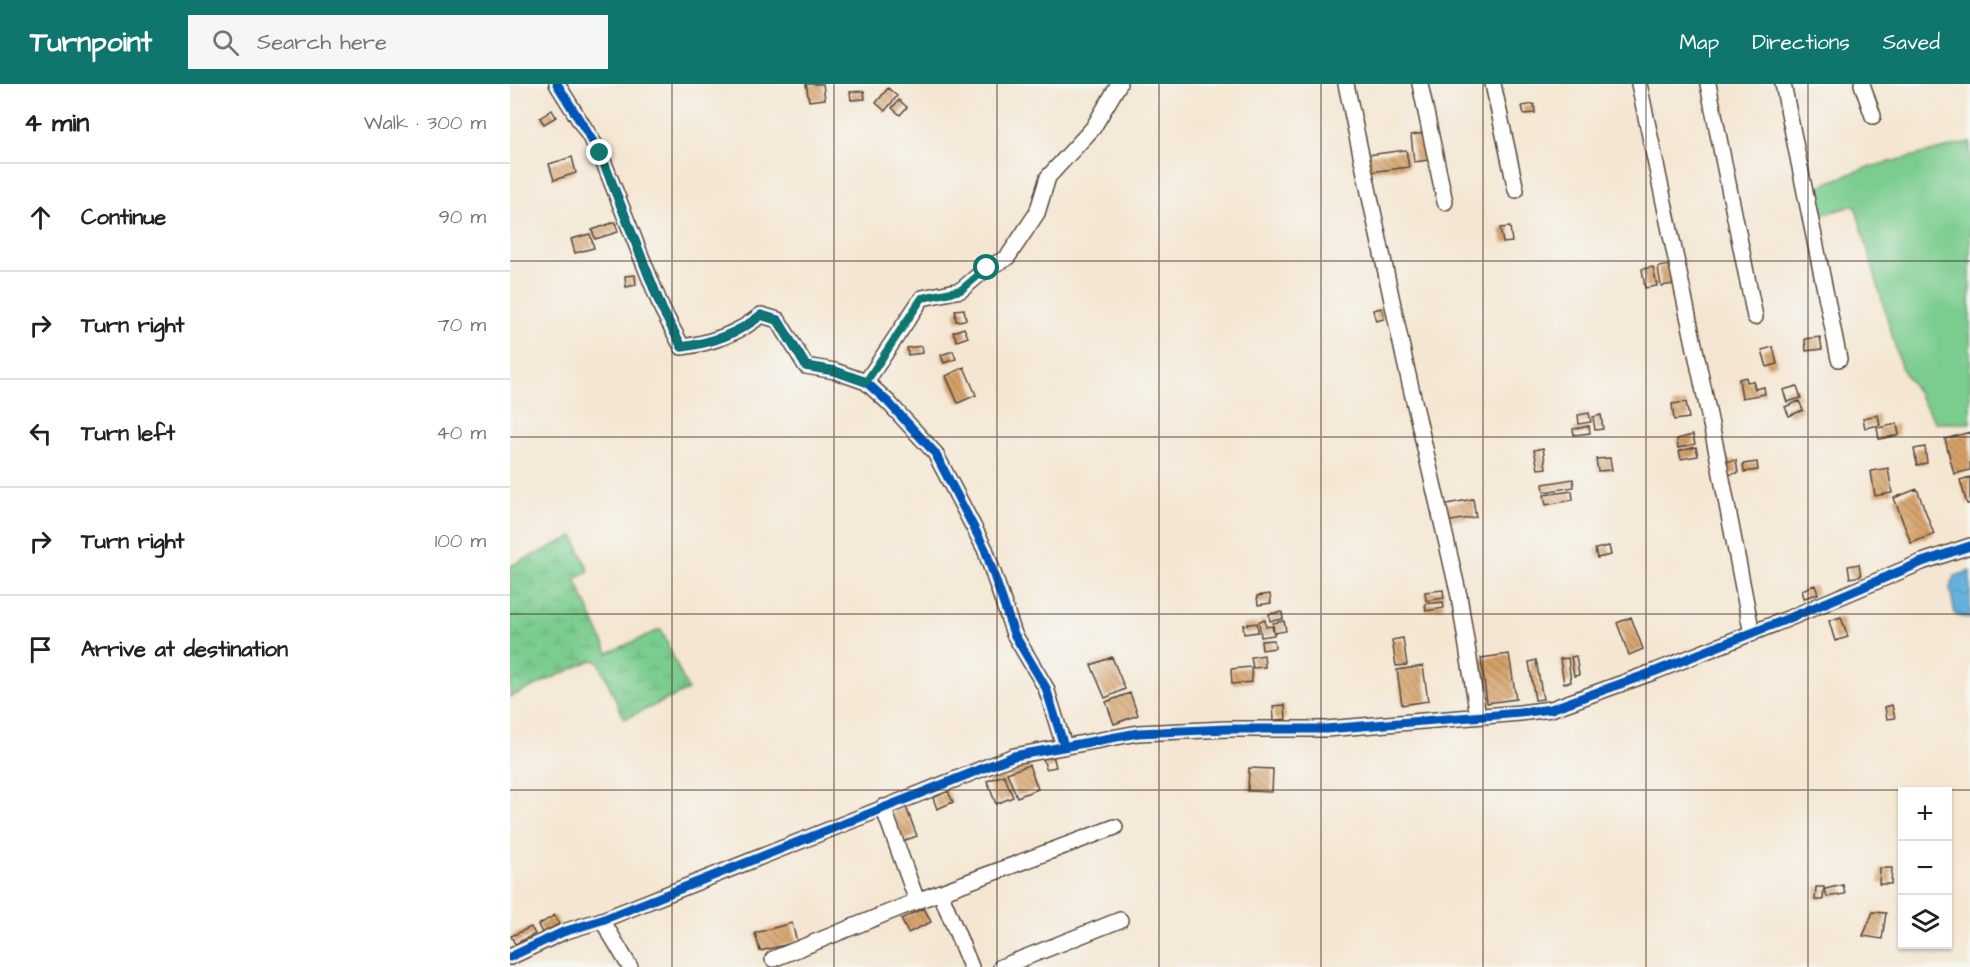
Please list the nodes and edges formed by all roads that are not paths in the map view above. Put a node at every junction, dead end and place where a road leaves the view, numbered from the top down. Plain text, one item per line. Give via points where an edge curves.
1 (557, 84) edge
2 (1119, 84) edge
3 (1346, 84) edge
4 (1420, 84) edge
5 (1493, 84) edge
6 (1639, 84) edge
7 (1708, 84) edge
8 (1783, 84) edge
9 (1862, 84) edge
10 (1873, 116) dead end
11 (1515, 190) dead end
12 (1445, 202) dead end
13 (1755, 317) dead end
14 (1839, 359) dead end
15 (866, 382) junction
16 (1970, 546) edge
17 (1752, 634) junction
18 (1478, 716) junction
19 (1064, 746) junction
20 (883, 807) junction
21 (1115, 827) dead end
22 (940, 892) junction
23 (917, 901) junction
24 (602, 920) junction
25 (1120, 920) dead end
26 (510, 957) edge
27 (773, 959) dead end
28 (630, 967) edge
29 (971, 967) edge
30 (1002, 967) edge

1 - 15 street via 600,153 662,309 682,347 708,344 761,315 778,321 806,366
2 - 15 street via 1093,128 1048,177 1037,213 1007,258 987,268 961,290 922,298
3 - 18 street via 1459,596
4 - 12 street
5 - 11 street
6 - 17 street
7 - 13 street
8 - 14 street
9 - 10 street
15 - 19 street via 935,453 986,549 1014,634 1046,688
16 - 17 street via 1922,562
17 - 18 street via 1551,709
18 - 19 street via 1326,729 1138,733
19 - 20 street via 1014,756
20 - 23 street
20 - 24 street
21 - 22 street
22 - 23 street
22 - 29 street
23 - 27 street
24 - 26 street via 563,932
24 - 28 street
25 - 30 street

